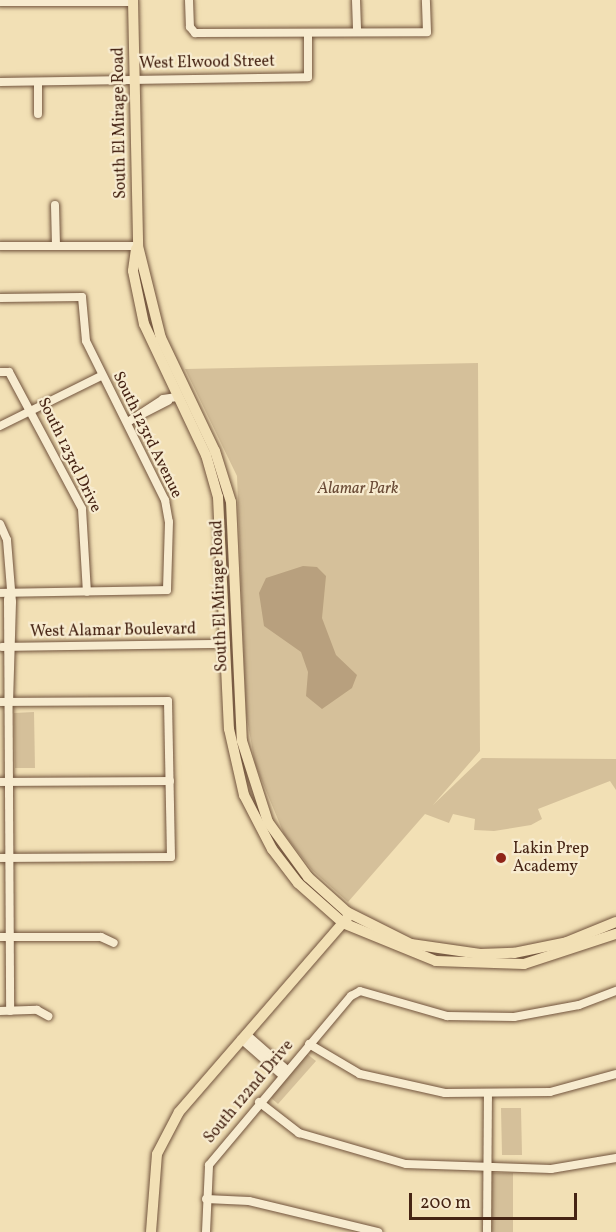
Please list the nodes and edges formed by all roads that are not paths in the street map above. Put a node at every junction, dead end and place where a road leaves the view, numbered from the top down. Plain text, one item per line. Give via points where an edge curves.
1 (189, 0) edge
2 (356, 0) edge
3 (426, 0) edge
4 (133, 1) edge
5 (0, 2) edge
6 (357, 32) junction
7 (308, 33) junction
8 (134, 79) junction
9 (0, 82) edge
10 (38, 82) junction
11 (38, 114) dead end
12 (56, 205) dead end
13 (0, 246) edge
14 (56, 246) junction
15 (138, 246) junction
16 (0, 298) edge
17 (5, 372) edge
18 (101, 376) junction
19 (172, 399) junction
20 (30, 410) junction
21 (128, 422) junction
22 (0, 426) edge
23 (0, 525) edge
24 (87, 592) junction
25 (6, 595) edge
26 (226, 644) junction
27 (6, 647) edge
28 (5, 702) edge
29 (170, 781) junction
30 (0, 782) edge
31 (10, 782) junction
32 (5, 858) edge
33 (347, 918) junction
34 (616, 922) edge
35 (616, 934) edge
36 (0, 937) edge
37 (10, 937) junction
38 (114, 943) dead end
39 (616, 991) edge
40 (0, 1011) edge
41 (10, 1011) junction
42 (48, 1016) dead end
43 (243, 1036) junction
44 (309, 1044) junction
45 (285, 1073) junction
46 (616, 1074) edge
47 (488, 1094) junction
48 (259, 1102) junction
49 (616, 1158) edge
50 (488, 1170) junction
51 (206, 1199) junction
52 (151, 1232) edge
53 (206, 1232) edge
54 (378, 1232) edge
55 (487, 1232) edge

1 - 7 street via 191,31
2 - 6 street
3 - 6 street via 427,32
4 - 5 street
4 - 8 main road, South El Mirage Road
6 - 7 street
7 - 8 street, West Elwood Street via 308,77
8 - 10 street, West Elwood Street
8 - 15 main road, South El Mirage Road
9 - 10 street, West Elwood Street
10 - 11 street
12 - 14 street
13 - 14 street
14 - 15 street
15 - 19 main road, South El Mirage Road via 133,271 144,324
15 - 33 main road, South El Mirage Road via 161,338 215,451 231,502 242,741 256,794 294,860
16 - 18 street, South 123rd Avenue via 82,297 86,341
17 - 20 street, South 123rd Drive
18 - 20 street
18 - 21 street, South 123rd Avenue
19 - 21 street via 133,414
19 - 26 main road, South El Mirage Road via 206,455 218,497
20 - 22 street
20 - 24 street, South 123rd Drive via 87,525
21 - 24 street, South 123rd Avenue via 165,500 167,590
23 - 25 street via 7,540
24 - 25 street
25 - 27 street
26 - 27 street, West Alamar Boulevard
26 - 33 main road, South El Mirage Road via 229,729 244,795 298,883
27 - 28 street
28 - 29 street via 168,701
28 - 31 street
29 - 31 street
29 - 32 street via 171,857
30 - 31 street
31 - 32 street
32 - 37 street
33 - 34 main road via 411,944 480,954 540,950
33 - 35 main road via 406,952 462,964 524,964
33 - 43 main road
36 - 37 street
37 - 38 street via 101,937
37 - 41 street
39 - 44 street, South 122nd Drive via 549,1013 487,1018 418,1010 360,991
40 - 41 street
41 - 42 street via 37,1010
43 - 45 street
43 - 52 main road via 164,1138 152,1181
44 - 45 street, South 122nd Drive
44 - 47 street via 360,1074 445,1093
45 - 48 street, South 122nd Drive
46 - 47 street via 550,1092
47 - 50 street
48 - 50 street via 287,1126 318,1141 405,1164
48 - 51 street, South 122nd Drive via 208,1165
49 - 50 street via 551,1169
50 - 55 street
51 - 53 street, South 122nd Drive
51 - 54 street via 249,1201

